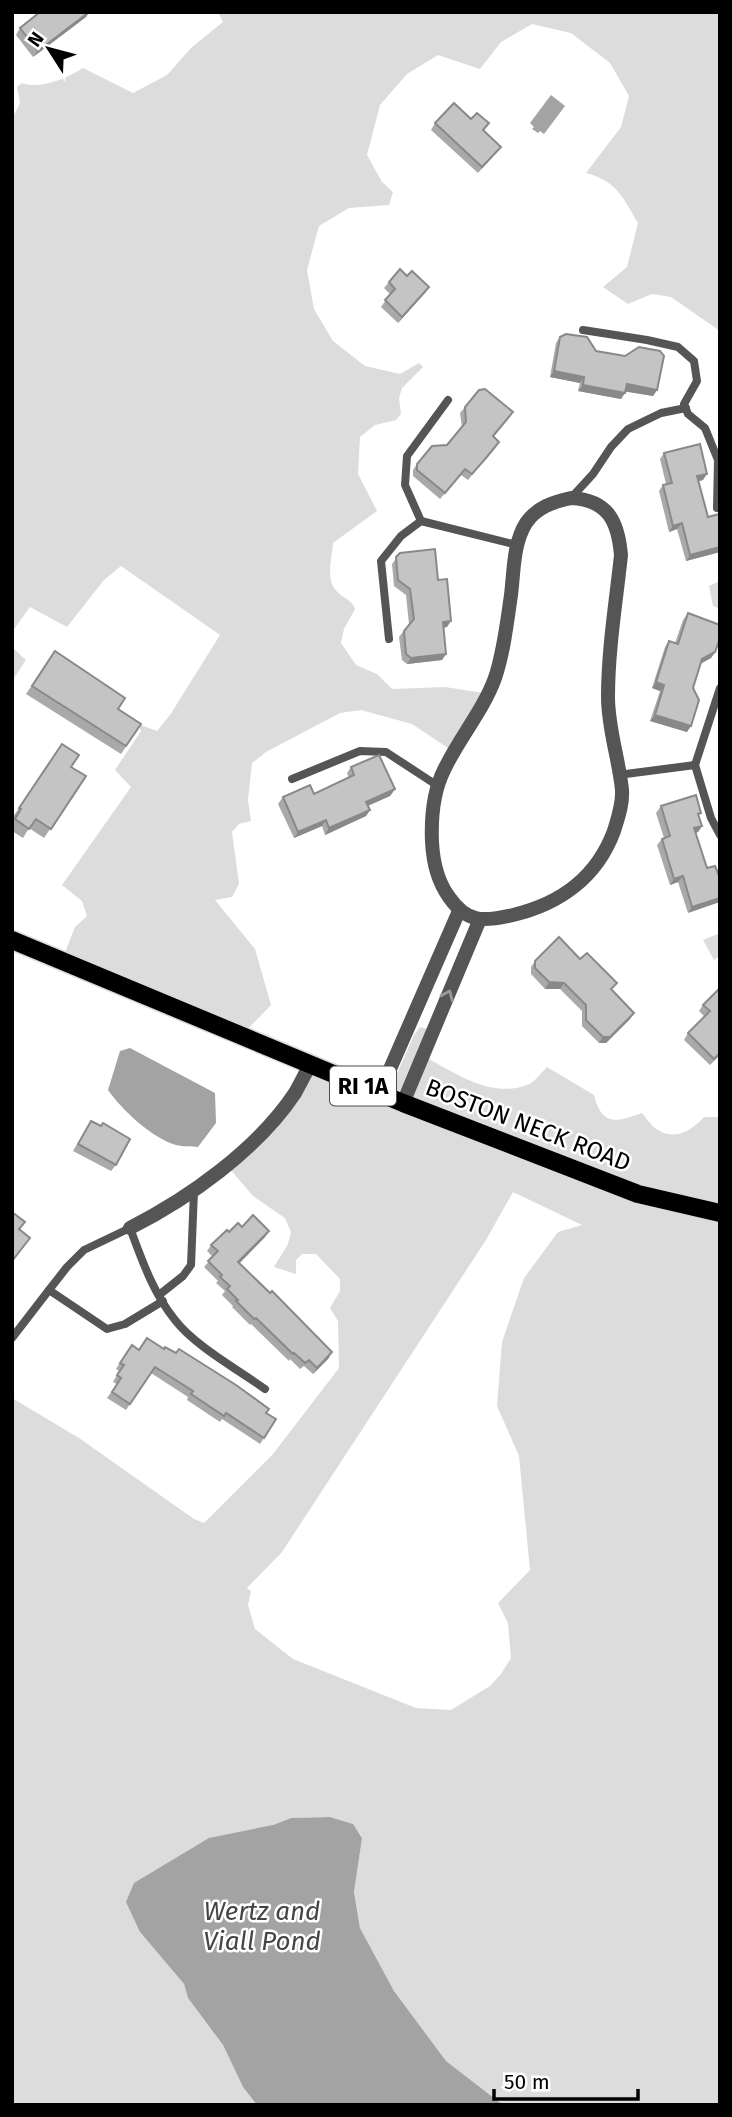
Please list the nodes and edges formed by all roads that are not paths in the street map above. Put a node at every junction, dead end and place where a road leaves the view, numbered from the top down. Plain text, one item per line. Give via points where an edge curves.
1 (583, 330) dead end
2 (448, 400) dead end
3 (686, 408) junction
4 (571, 498) junction
5 (717, 508) dead end
6 (421, 522) junction
7 (517, 545) junction
8 (389, 639) dead end
9 (720, 688) edge
10 (695, 765) junction
11 (618, 775) junction
12 (292, 779) dead end
13 (438, 786) junction
14 (720, 835) edge
15 (458, 911) junction
16 (480, 919) junction
17 (12, 940) edge
18 (412, 1022) junction
19 (433, 1030) junction
20 (310, 1065) junction
21 (380, 1092) junction
22 (402, 1103) junction
23 (194, 1190) junction
24 (720, 1213) edge
25 (130, 1228) junction
26 (49, 1290) junction
27 (161, 1298) junction
28 (12, 1338) edge
29 (265, 1389) dead end

1 - 3 lane via 678,347 694,361 697,381
2 - 6 lane via 407,456 405,485
3 - 4 lane via 661,413 628,429
3 - 5 lane via 705,428 718,460
4 - 7 street via 542,508 525,525
4 - 11 street via 600,505 614,520 619,535 608,694
6 - 7 lane
6 - 8 lane via 401,536 381,561
7 - 13 street via 495,676
9 - 10 lane
10 - 11 lane
10 - 14 lane
11 - 16 street via 622,791 618,818 602,858 587,877 561,897 526,912
12 - 13 lane via 360,751 386,752
13 - 15 street via 432,827 436,868
15 - 16 street
15 - 18 street
19 -> 16 street
17 - 20 main road, BOSTON NECK ROAD / RI 1A
18 - 19 street
18 - 21 street
19 - 22 street
20 - 21 main road, BOSTON NECK ROAD / RI 1A
20 - 23 street via 294,1094 267,1126
21 - 22 main road, BOSTON NECK ROAD / RI 1A
22 - 24 main road, BOSTON NECK ROAD / RI 1A via 638,1194
23 - 25 street
23 - 27 lane via 191,1265
25 - 26 lane via 83,1250
25 - 27 lane
26 - 27 lane via 107,1329 125,1324
26 - 28 lane
27 - 29 lane via 175,1321 196,1340

